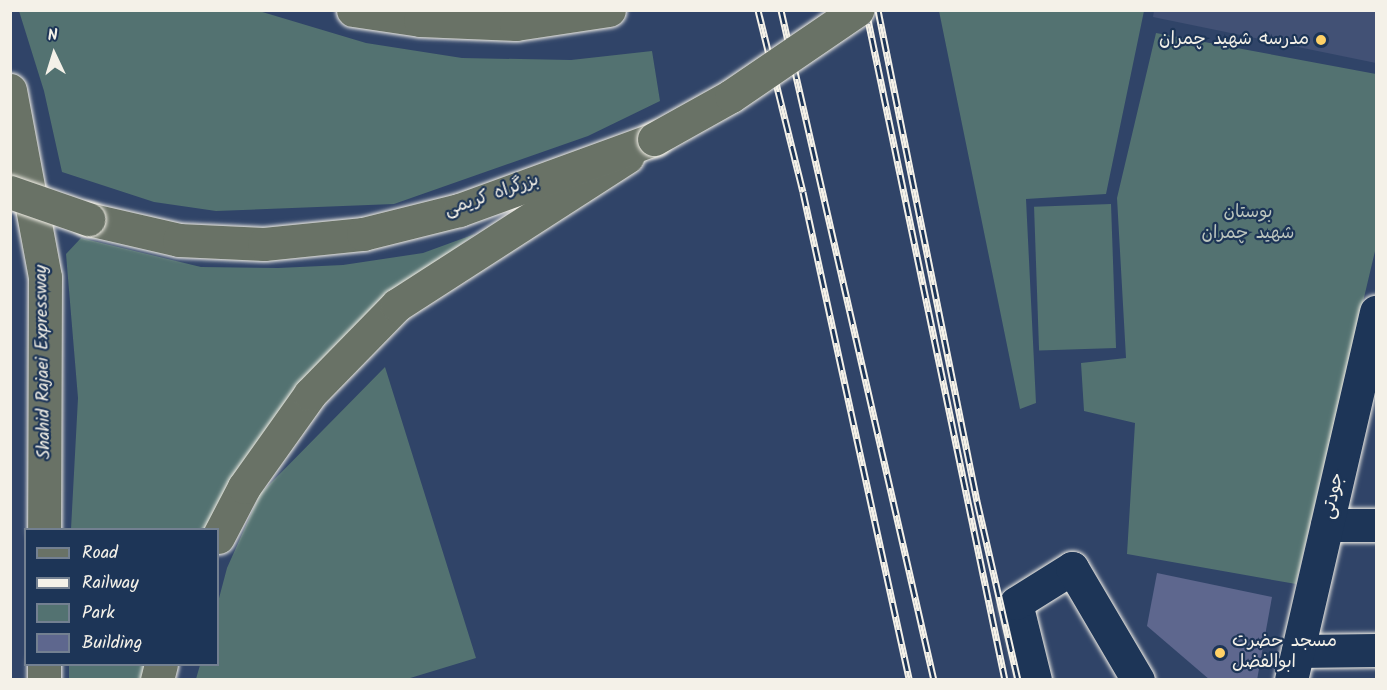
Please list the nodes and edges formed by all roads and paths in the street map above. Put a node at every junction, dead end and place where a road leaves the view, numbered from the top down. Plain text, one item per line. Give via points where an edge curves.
1 (353, 10) edge
2 (609, 10) edge
3 (857, 10) edge
4 (10, 90) edge
5 (654, 140) junction
6 (10, 192) edge
7 (1377, 312) edge
8 (1367, 394) edge
9 (1327, 525) junction
10 (1377, 525) edge
11 (44, 528) edge
12 (219, 535) edge
13 (1377, 650) edge
14 (1294, 665) edge
15 (1035, 680) edge
16 (1138, 680) edge

1 - 2 main road via 420,20 516,24
3 - 5 main road, بزرگراه کریمی, bridge via 730,96
4 - 11 main road, Shahid Rajaei Expressway via 45,277
5 - 6 main road, بزرگراه کریمی, bridge via 459,210 363,234 264,244 190,241 88,219
5 - 12 main road via 477,249 397,305 310,394 244,487
7 - 8 street, جودتی
8 - 9 street, جودتی
9 - 10 street
9 - 14 street, جودتی
13 - 14 street
15 - 16 street via 1016,603 1072,568

